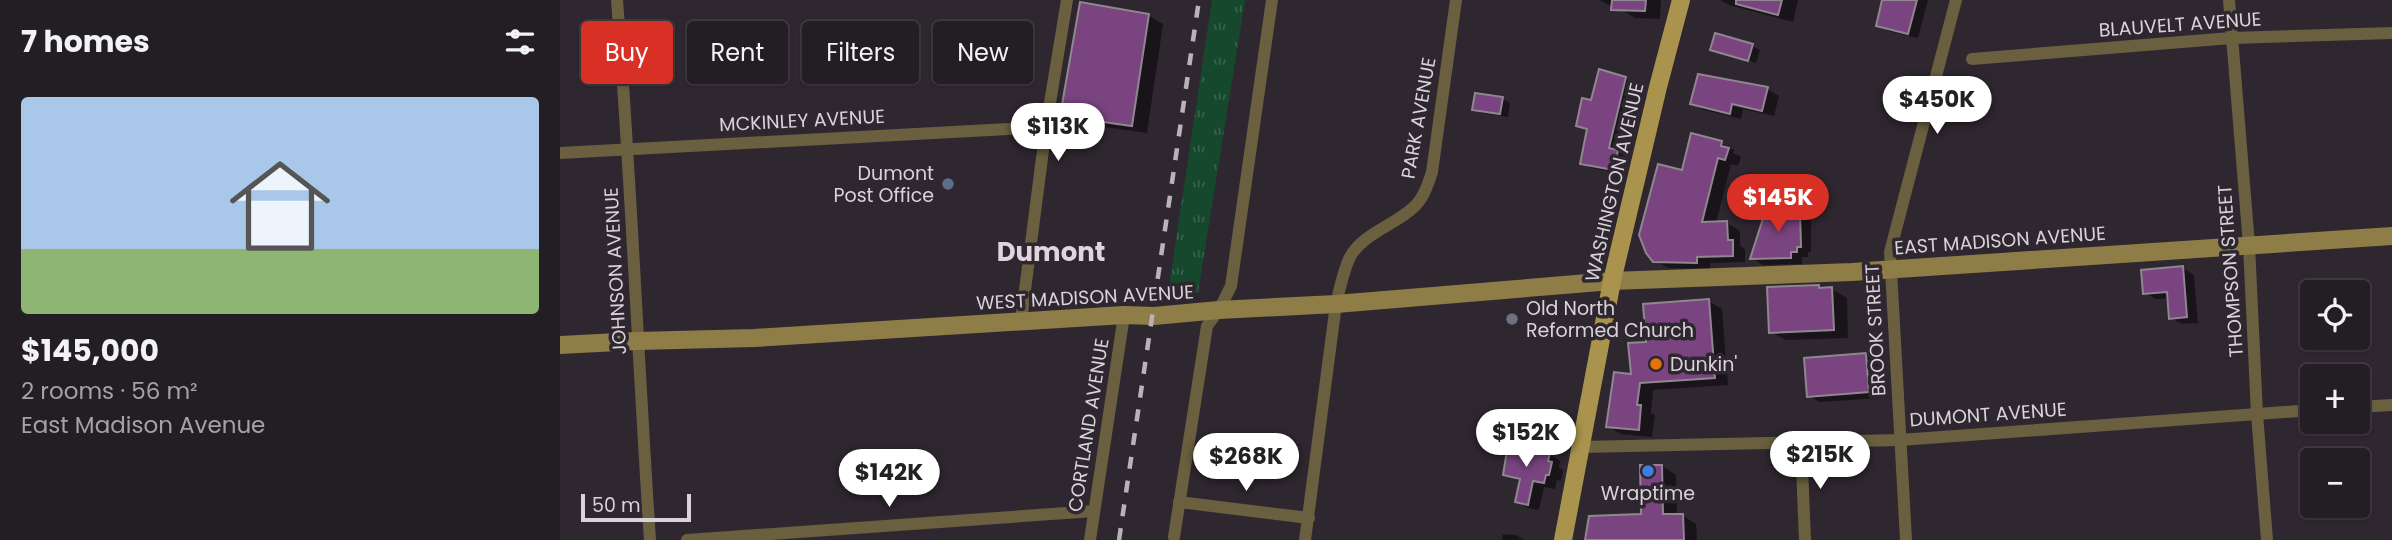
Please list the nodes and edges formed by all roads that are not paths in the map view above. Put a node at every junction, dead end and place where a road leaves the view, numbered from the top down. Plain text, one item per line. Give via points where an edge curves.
1 (617, 0) edge
2 (1067, 0) edge
3 (1272, 0) edge
4 (1456, 0) edge
5 (1681, 0) edge
6 (1956, 0) edge
7 (2229, 0) edge
8 (2392, 33) edge
9 (2231, 37) junction
10 (1972, 60) dead end
11 (1046, 127) junction
12 (628, 149) junction
13 (560, 153) edge
14 (2392, 236) edge
15 (2249, 244) junction
16 (1890, 269) junction
17 (1612, 281) junction
18 (1336, 304) junction
19 (1219, 310) junction
20 (1124, 315) junction
21 (1021, 321) junction
22 (637, 341) junction
23 (560, 345) edge
24 (2392, 405) edge
25 (2370, 406) edge
26 (2300, 411) edge
27 (2257, 414) junction
28 (1900, 440) junction
29 (1801, 443) junction
30 (1582, 447) junction
31 (1179, 502) junction
32 (1094, 511) junction
33 (1309, 517) junction
34 (1174, 537) dead end
35 (650, 540) edge
36 (687, 540) edge
37 (1090, 540) edge
38 (1306, 540) edge
39 (1563, 540) edge
40 (1805, 540) edge
41 (1906, 540) edge
42 (2267, 540) edge

1 - 12 street, JOHNSON AVENUE
2 - 11 street
3 - 19 street via 1231,286
4 - 18 street, PARK AVENUE via 1432,172 1425,191 1415,206 1350,256
5 - 17 main road, WASHINGTON AVENUE
6 - 16 street, BROOK STREET via 1890,252
7 - 9 street, THOMPSON STREET
8 - 9 street, BLAUVELT AVENUE
9 - 10 street, BLAUVELT AVENUE
9 - 15 street, THOMPSON STREET
11 - 12 street, MCKINLEY AVENUE
11 - 21 street
12 - 13 street, MCKINLEY AVENUE
12 - 22 street, JOHNSON AVENUE
14 - 15 main road, EAST MADISON AVENUE
15 - 16 main road, EAST MADISON AVENUE
15 - 27 street, THOMPSON STREET
16 - 17 main road, EAST MADISON AVENUE
16 - 28 street, BROOK STREET
17 - 18 main road, WEST MADISON AVENUE
17 - 30 main road, WASHINGTON AVENUE
18 - 19 main road, WEST MADISON AVENUE
18 - 33 street, PARK AVENUE
19 - 20 main road, WEST MADISON AVENUE
19 - 31 street via 1207,326
20 - 21 main road, WEST MADISON AVENUE
20 - 32 street, CORTLAND AVENUE
21 - 22 main road, WEST MADISON AVENUE
22 - 23 main road, WEST MADISON AVENUE
22 - 35 street, JOHNSON AVENUE
24 - 25 street
26 - 27 street, DUMONT AVENUE
27 - 28 street, DUMONT AVENUE
27 - 42 street, THOMPSON STREET
28 - 29 street, DUMONT AVENUE
28 - 41 street, BROOK STREET
29 - 30 street, DUMONT AVENUE
29 - 40 street
30 - 39 main road, WASHINGTON AVENUE
31 - 33 street
31 - 34 street
32 - 36 street
32 - 37 street, CORTLAND AVENUE
33 - 38 street, PARK AVENUE

